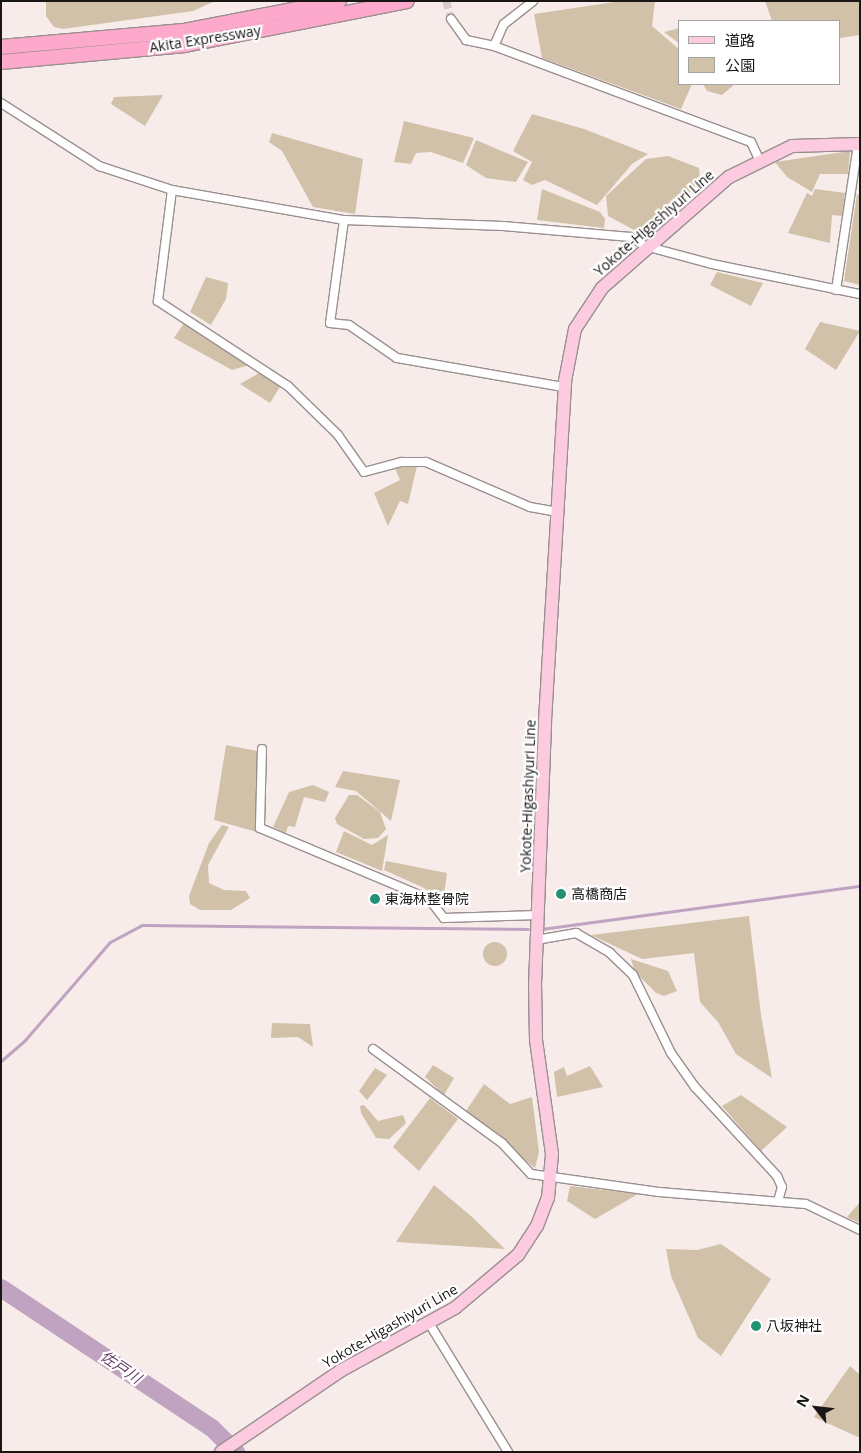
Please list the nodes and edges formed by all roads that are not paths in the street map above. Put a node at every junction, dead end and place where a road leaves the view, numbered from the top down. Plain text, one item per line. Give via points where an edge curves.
1 (339, 1) edge
2 (407, 1) edge
3 (533, 1) edge
4 (451, 19) tunnel mouth
5 (494, 46) junction
6 (1, 47) edge
7 (1, 62) edge
8 (1, 104) edge
9 (859, 144) edge
10 (759, 159) junction
11 (172, 190) junction
12 (344, 220) junction
13 (645, 246) junction
14 (836, 290) junction
15 (860, 294) edge
16 (564, 387) junction
17 (556, 512) junction
18 (262, 750) dead end
19 (538, 915) junction
20 (536, 940) junction
21 (374, 1048) dead end
22 (551, 1180) junction
23 (778, 1200) junction
24 (860, 1230) edge
25 (429, 1324) junction
26 (220, 1452) edge
27 (508, 1452) edge

1 - 6 highway, Akita Expressway via 183,31
2 - 7 highway, Akita Expressway via 185,45
3 - 5 street via 504,24
4 - 5 street via 466,40
5 - 10 street via 751,142
8 - 11 street via 99,166
9 - 10 main road, Yokote-Higashiyuri Line via 806,143
9 - 14 street
10 - 13 main road, Yokote-Higashiyuri Line via 729,177
11 - 12 street
11 - 17 street via 158,301 288,386 338,435 364,472 402,462 426,462 530,507
12 - 13 street via 591,231 631,237
12 - 16 street via 330,323 349,324 396,358
13 - 14 street
13 - 16 main road, Yokote-Higashiyuri Line via 587,308 575,329
14 - 15 street
16 - 17 main road, Yokote-Higashiyuri Line
17 - 19 main road, Yokote-Higashiyuri Line
18 - 19 street via 260,828 429,899 444,918
19 - 20 main road, Yokote-Higashiyuri Line
20 - 22 main road, Yokote-Higashiyuri Line via 536,1040 551,1137
20 - 23 street via 576,933 610,953 633,975 671,1053 695,1087 777,1176 782,1187
21 - 22 street via 502,1143 531,1174
22 - 23 street
22 - 25 main road, Yokote-Higashiyuri Line via 537,1226 518,1255 456,1308
23 - 24 street via 806,1204
25 - 26 main road, Yokote-Higashiyuri Line via 259,1422
25 - 27 street

